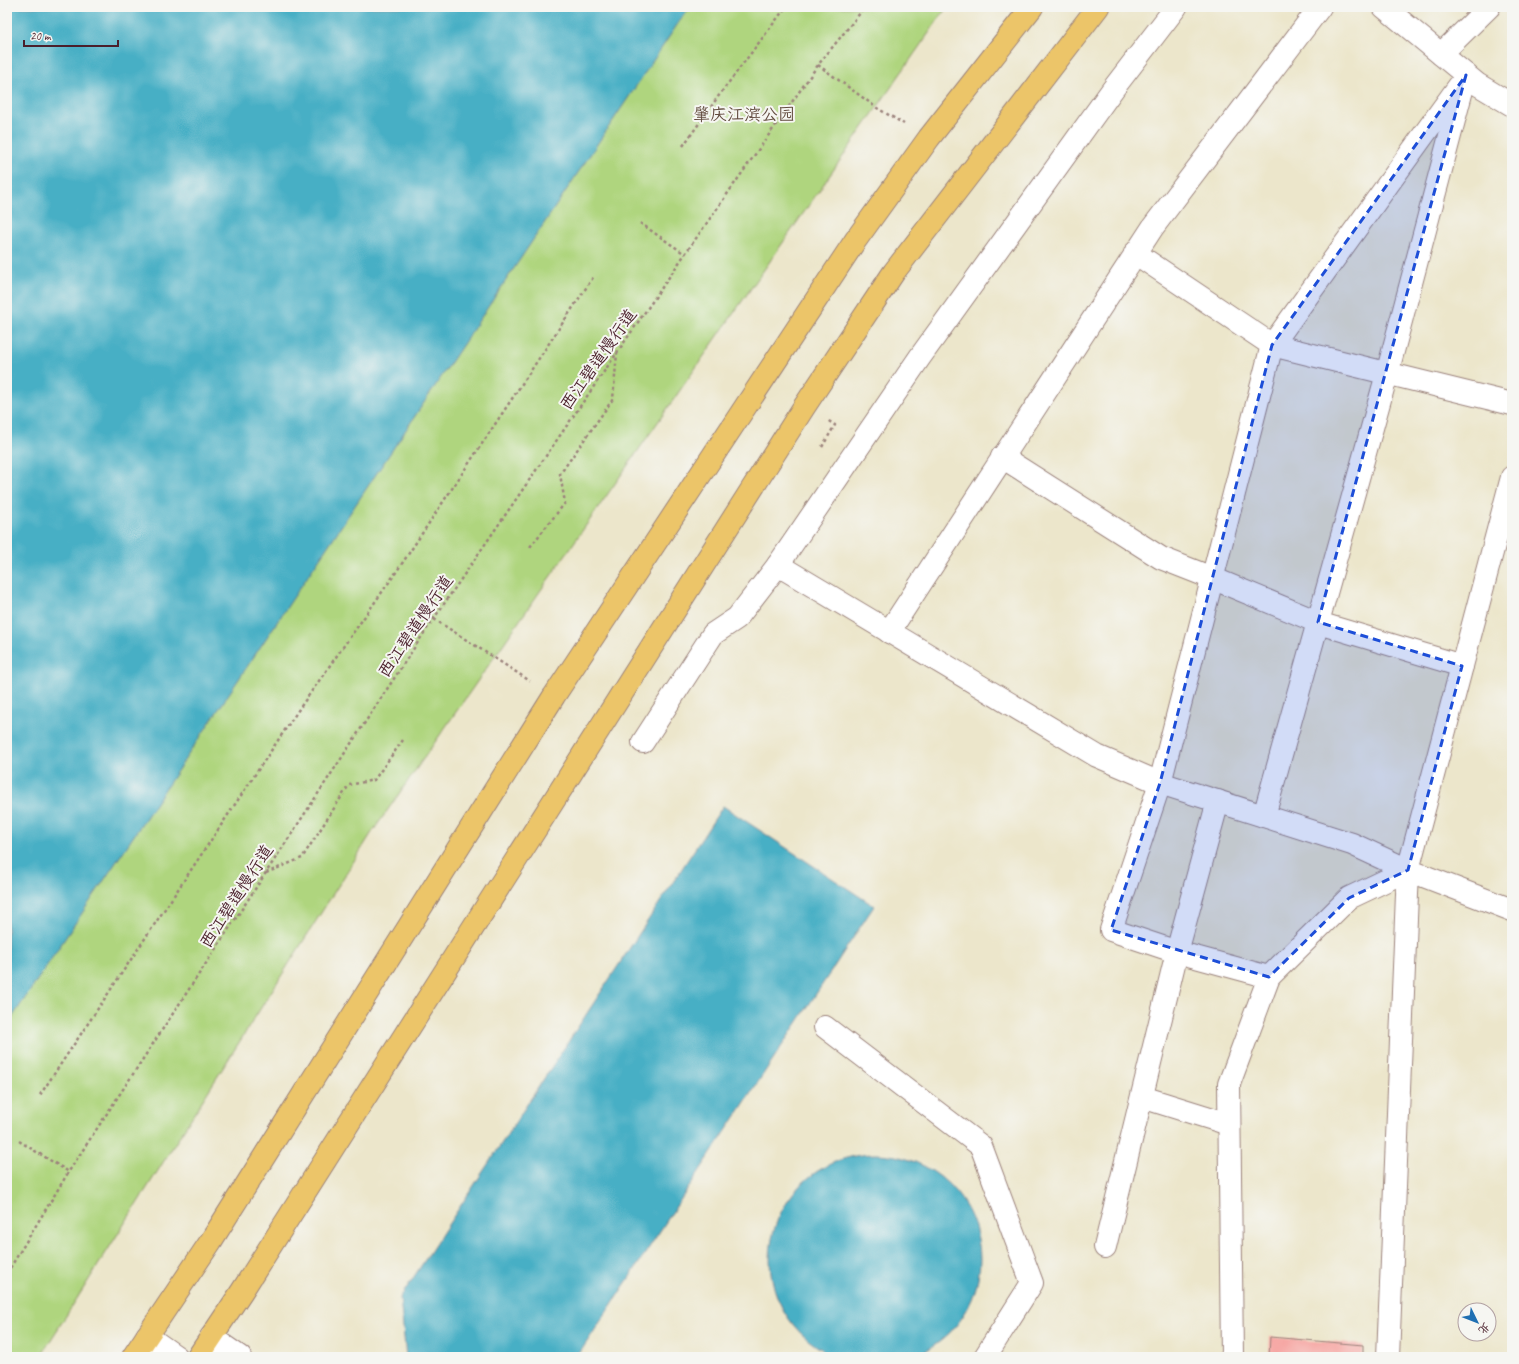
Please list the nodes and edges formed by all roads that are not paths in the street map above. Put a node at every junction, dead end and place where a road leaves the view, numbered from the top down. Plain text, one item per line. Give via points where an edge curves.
1 (1032, 7) edge
2 (1098, 7) edge
3 (1176, 7) edge
4 (1320, 7) edge
5 (1384, 7) edge
6 (1489, 7) edge
7 (1441, 54) junction
8 (1466, 75) junction
9 (1512, 105) edge
10 (1135, 253) junction
11 (1272, 344) junction
12 (1387, 374) junction
13 (1512, 404) edge
14 (1002, 458) junction
15 (1512, 477) edge
16 (778, 565) junction
17 (1212, 578) junction
18 (1318, 622) junction
19 (889, 632) junction
20 (1462, 666) junction
21 (642, 742) dead end
22 (1160, 783) junction
23 (1218, 801) junction
24 (1264, 816) junction
25 (1408, 870) junction
26 (1512, 910) edge
27 (1177, 952) junction
28 (1269, 977) junction
29 (825, 1027) dead end
30 (1142, 1097) junction
31 (1229, 1124) junction
32 (1105, 1247) dead end
33 (147, 1336) junction
34 (211, 1338) junction
35 (133, 1357) edge
36 (176, 1357) edge
37 (198, 1357) edge
38 (240, 1357) edge
39 (985, 1357) edge
40 (1232, 1357) edge
41 (1388, 1357) edge

1 - 33 main road via 929,138 856,241 554,696 215,1234
2 - 34 main road via 894,272 808,401
3 - 16 street via 1113,89 920,357
4 - 10 street
5 - 7 street
6 - 7 street
7 - 8 street
8 - 9 street
8 - 11 street
8 - 12 street
10 - 11 street
10 - 14 street
11 - 12 street
11 - 17 street
12 - 13 street
12 - 18 street
14 - 17 street via 1161,558
14 - 19 street
15 - 20 street
16 - 19 street
16 - 21 street via 744,623 713,634
17 - 18 street
17 - 22 street
18 - 20 street
18 - 24 street
19 - 22 street via 1097,756
20 - 25 street
22 - 23 street
22 - 27 street via 1111,930
23 - 24 street
23 - 27 street
24 - 25 street via 1352,844
25 - 26 street
25 - 28 street via 1349,898
25 - 41 street
27 - 28 street
27 - 30 street
28 - 31 street via 1229,1084
29 - 39 street via 981,1146 1032,1283
30 - 31 street
30 - 32 street
31 - 40 street
33 - 35 main road
33 - 36 street
34 - 37 main road
34 - 38 street

